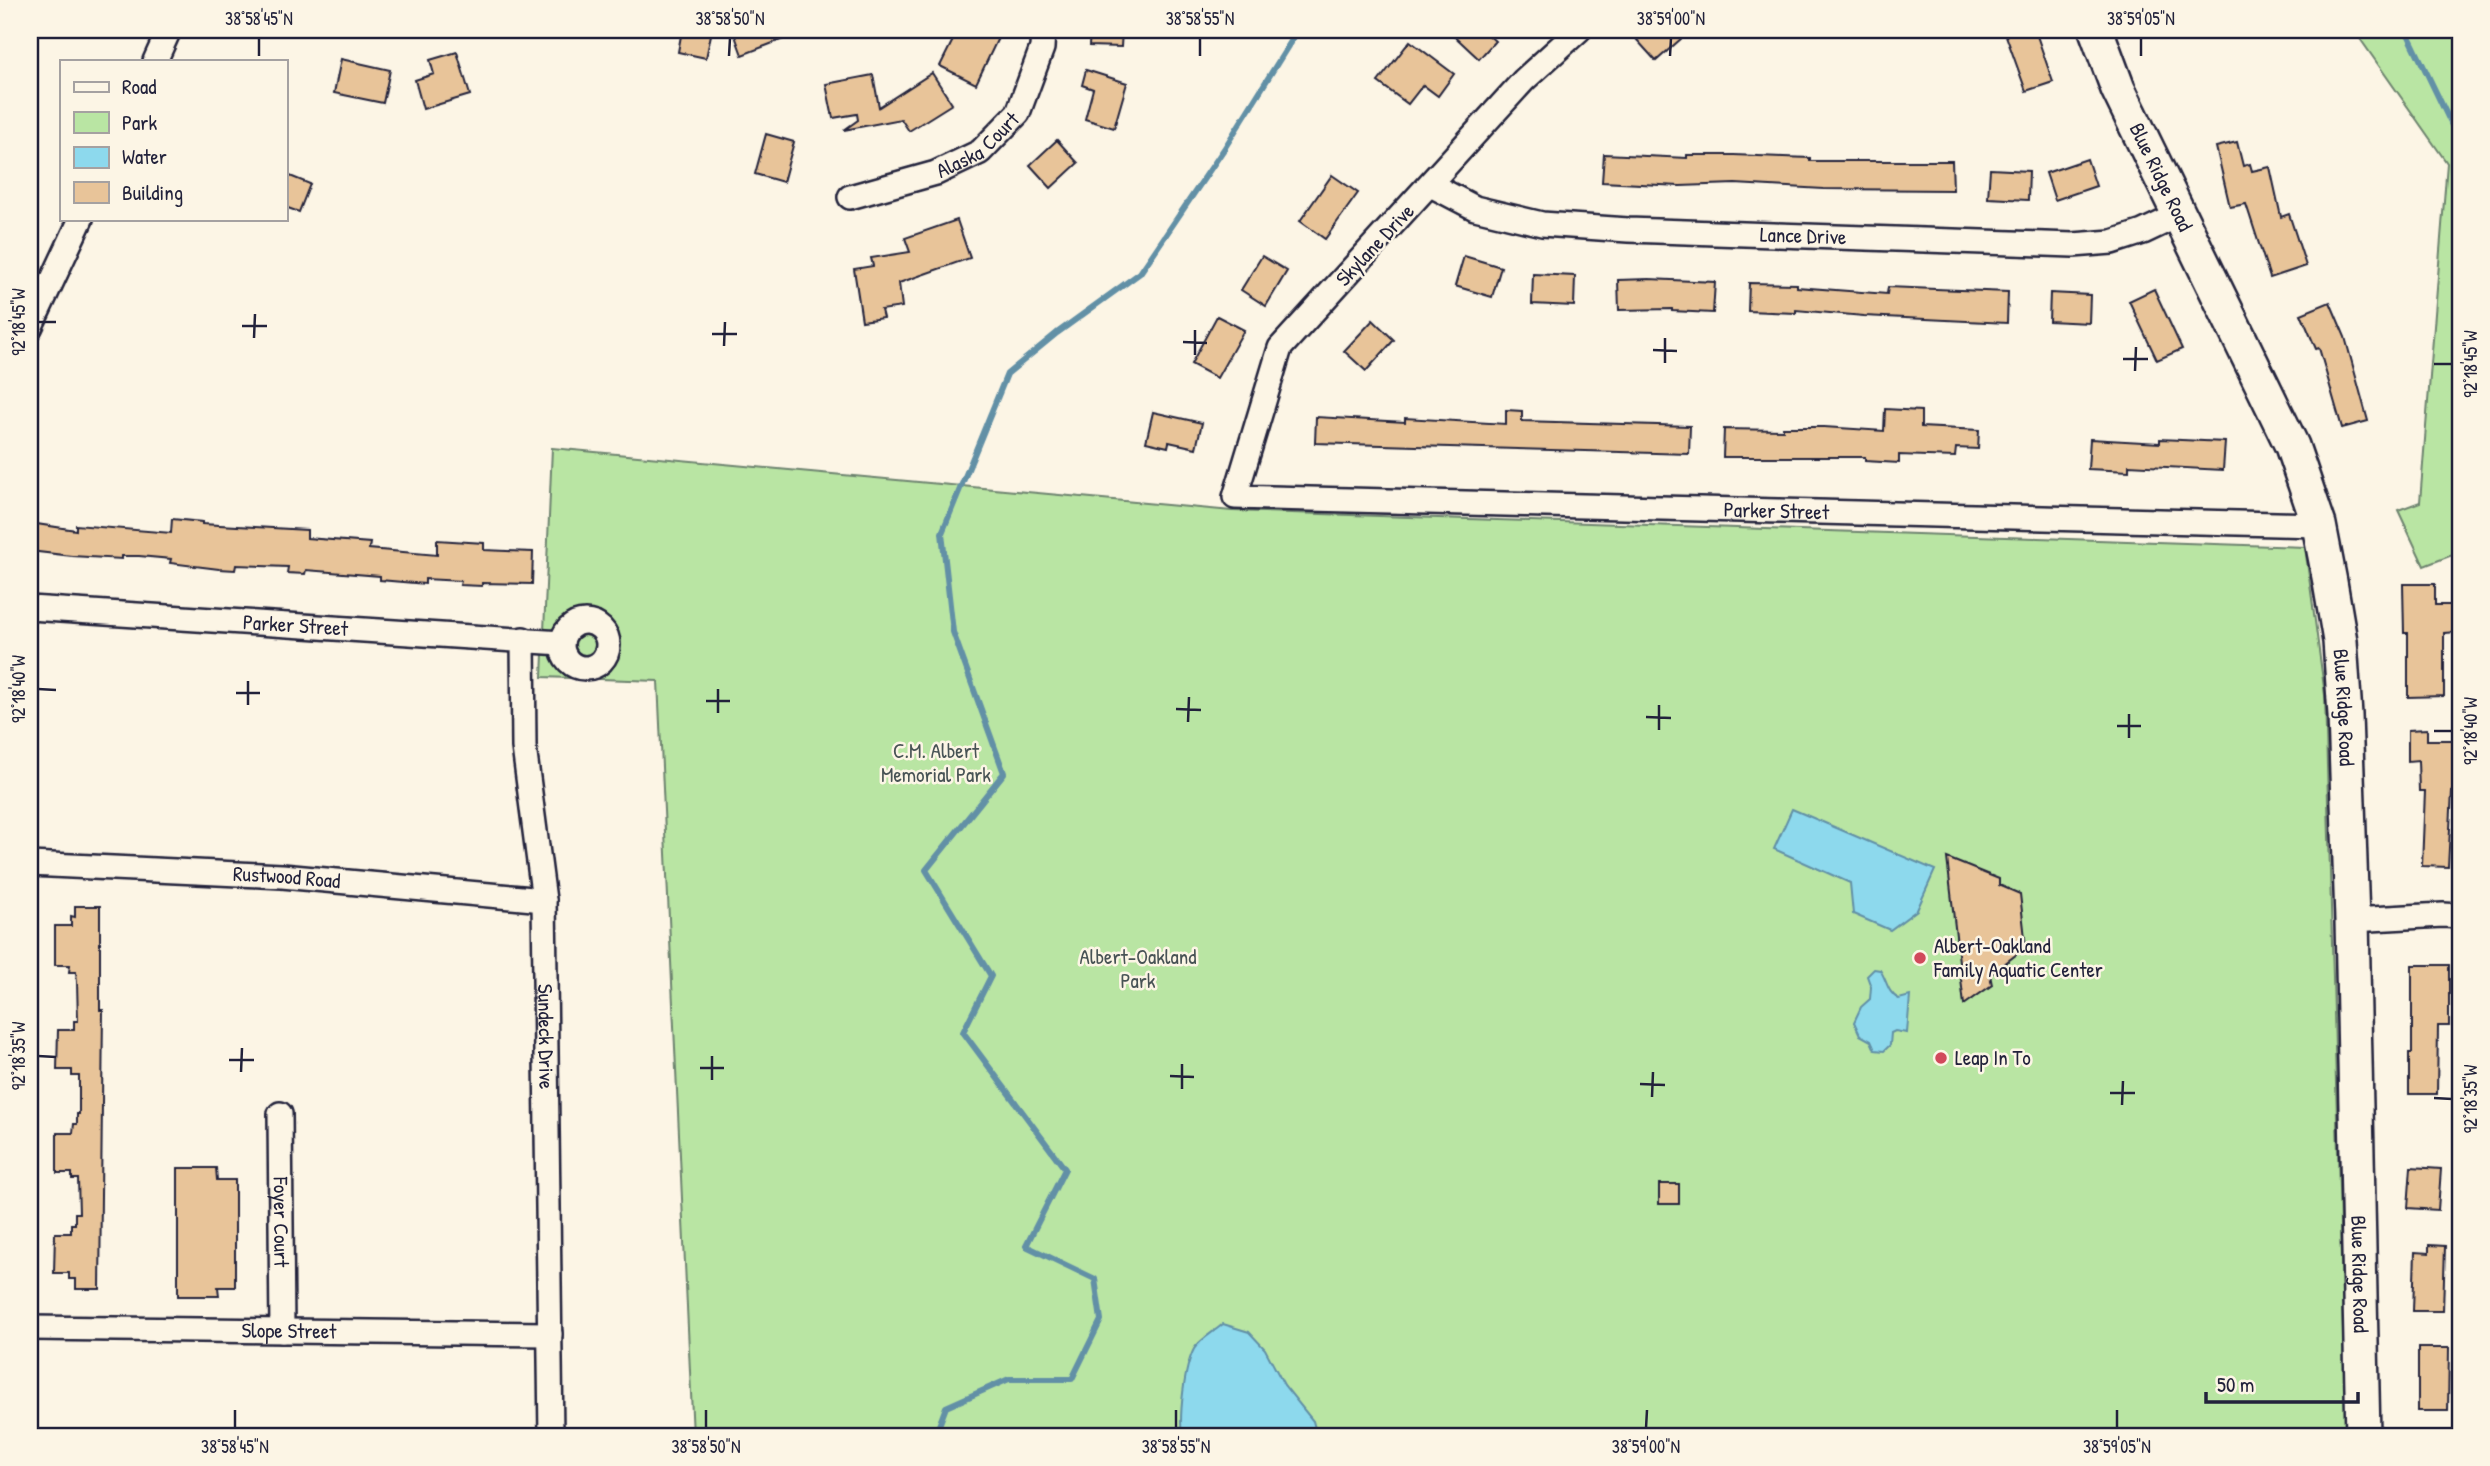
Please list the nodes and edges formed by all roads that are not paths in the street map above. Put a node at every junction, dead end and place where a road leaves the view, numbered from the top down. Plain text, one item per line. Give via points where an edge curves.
1 (169, 30) edge
2 (1043, 30) edge
3 (1578, 30) edge
4 (2096, 30) edge
5 (155, 60) edge
6 (1430, 185) junction
7 (850, 197) dead end
8 (2179, 215) junction
9 (81, 220) edge
10 (30, 328) edge
11 (1235, 497) joint
12 (2319, 525) junction
13 (30, 608) edge
14 (523, 639) junction
15 (562, 643) dead end
16 (30, 864) edge
17 (544, 900) junction
18 (2460, 916) edge
19 (2353, 920) junction
20 (280, 1114) dead end
21 (30, 1328) edge
22 (282, 1331) junction
23 (550, 1334) junction
24 (551, 1436) edge
25 (2363, 1436) edge

1 - 5 street
2 - 7 street, Alaska Court via 1042,48 1018,113 980,152 936,173
3 - 6 street, Skylane Drive via 1524,80
4 - 8 street, Blue Ridge Road via 2118,89
6 - 8 street, Lance Drive via 1475,208 1528,221 1628,230 2073,245 2112,242
6 - 11 street, Skylane Drive via 1280,348
8 - 12 street, Blue Ridge Road via 2292,446
9 - 10 street
11 - 12 street, Parker Street
12 - 19 street, Blue Ridge Road via 2340,641
13 - 14 street, Parker Street
14 - 15 street, Parker Street
14 - 17 street, Sundeck Drive via 524,747
16 - 17 street, Rustwood Road via 282,876
17 - 23 street, Sundeck Drive
18 - 19 street
19 - 25 street, Blue Ridge Road
20 - 22 street, Foyer Court
21 - 22 street, Slope Street
22 - 23 street, Slope Street
23 - 24 street, Sundeck Drive

